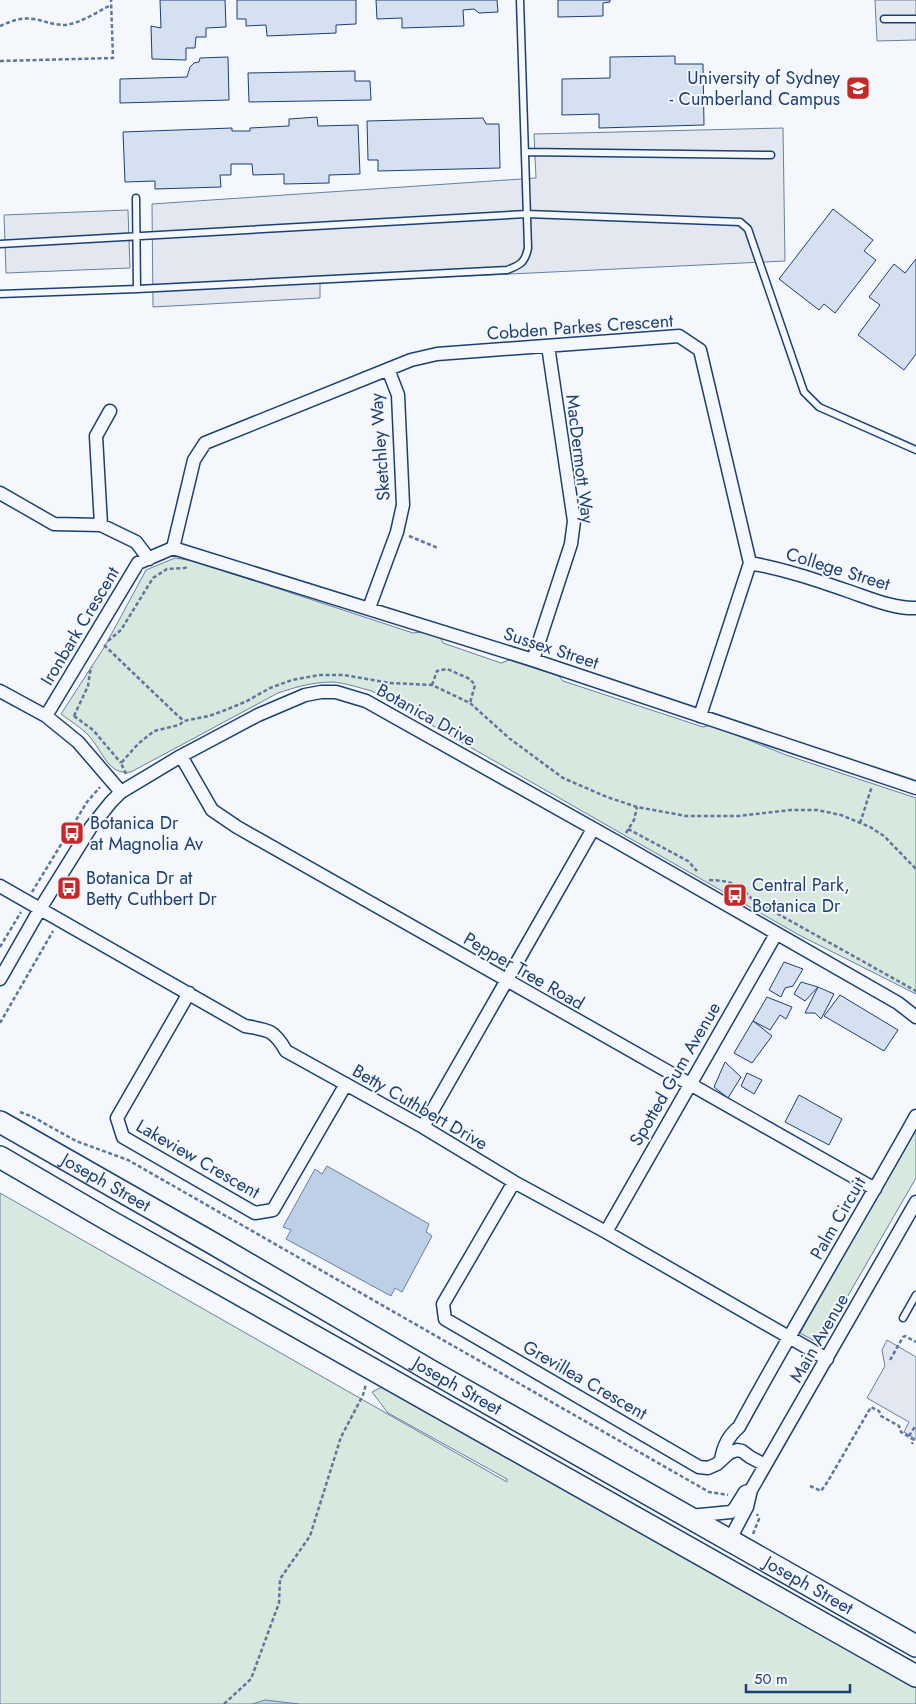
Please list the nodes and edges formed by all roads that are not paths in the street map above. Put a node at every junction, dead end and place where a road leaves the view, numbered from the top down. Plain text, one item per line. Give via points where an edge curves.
1 (520, 0) edge
2 (884, 19) dead end
3 (916, 19) edge
4 (525, 152) junction
5 (772, 156) dead end
6 (136, 198) dead end
7 (527, 214) junction
8 (137, 237) junction
9 (0, 244) edge
10 (138, 289) junction
11 (0, 294) edge
12 (548, 346) junction
13 (388, 369) junction
14 (110, 411) dead end
15 (916, 450) edge
16 (0, 493) edge
17 (101, 525) junction
18 (173, 548) junction
19 (149, 559) junction
20 (750, 563) junction
21 (369, 608) junction
22 (916, 608) edge
23 (533, 660) junction
24 (0, 691) edge
25 (700, 716) junction
26 (49, 719) junction
27 (181, 756) junction
28 (916, 788) edge
29 (121, 792) junction
30 (593, 829) junction
31 (0, 886) edge
32 (40, 909) junction
33 (776, 934) junction
34 (0, 979) edge
35 (505, 980) junction
36 (189, 993) junction
37 (898, 1003) junction
38 (916, 1006) edge
39 (916, 1017) edge
40 (346, 1084) junction
41 (690, 1084) junction
42 (8, 1116) edge
43 (916, 1116) edge
44 (423, 1127) junction
45 (0, 1157) edge
46 (514, 1182) junction
47 (875, 1189) junction
48 (916, 1202) edge
49 (606, 1232) junction
50 (916, 1296) edge
51 (903, 1318) dead end
52 (788, 1337) junction
53 (827, 1359) junction
54 (739, 1427) junction
55 (742, 1451) junction
56 (721, 1460) junction
57 (765, 1465) junction
58 (743, 1504) junction
59 (687, 1516) junction
60 (729, 1541) junction
61 (916, 1646) edge
62 (916, 1676) edge

1 - 4 lane
2 - 3 lane
4 - 5 lane
4 - 7 lane
6 - 8 lane
7 - 8 lane
7 - 10 lane via 527,256 520,265 507,270
7 - 15 lane via 740,222 748,229 804,392 819,407
8 - 9 lane
8 - 10 lane
10 - 11 lane
12 - 13 street, Cobden Parkes Crescent via 437,354
12 - 20 street, Cobden Parkes Crescent via 679,336 700,350
12 - 23 street, MacDermott Way via 574,521 570,544
13 - 18 street, Cobden Parkes Crescent via 205,443 194,460
13 - 21 street, Sketchley Way via 398,395 403,505 397,532
14 - 17 street via 96,436
16 - 17 street via 54,524
17 - 19 street via 136,542
18 - 19 street, Ironbark Crescent
18 - 21 street, Sussex Street
19 - 26 street, Ironbark Crescent via 138,563
20 - 22 street, College Street via 770,566 877,601
20 - 25 street
21 - 23 street, Sussex Street
23 - 25 street, Sussex Street
24 - 26 street
25 - 28 street, Sussex Street
26 - 29 street via 78,742
27 - 29 street, Botanica Drive
27 - 30 street, Botanica Drive via 286,702 305,695 336,692 366,701
27 - 35 street, Pepper Tree Road via 212,810 236,827
29 - 32 street, Botanica Drive via 91,827
30 - 33 street, Botanica Drive
30 - 35 street
31 - 32 street, Betty Cuthbert Drive
32 - 34 street, Botanica Drive
32 - 36 street, Betty Cuthbert Drive
33 - 37 street, Botanica Drive
33 - 41 street, Spotted Gum Avenue
35 - 41 street, Pepper Tree Road
35 - 44 street
36 - 40 street, Betty Cuthbert Drive via 245,1026 266,1029 278,1037 286,1051
36 - 40 street, Lakeview Crescent via 117,1118 123,1137 256,1213 273,1210
37 - 38 street, Botanica Drive
37 - 39 street, Botanica Drive
40 - 44 street, Betty Cuthbert Drive
41 - 47 street, Pepper Tree Road
41 - 49 street, Spotted Gum Avenue
42 - 59 highway, Joseph Street via 214,1244
43 - 47 street, Palm Circuit
44 - 46 street, Betty Cuthbert Drive
45 - 62 highway, Joseph Street
46 - 49 street, Betty Cuthbert Drive
46 - 56 street, Grevillea Crescent via 443,1304 445,1319 699,1467 708,1468
47 - 52 street, Palm Circuit
48 - 53 street, Main Avenue
49 - 52 street, Betty Cuthbert Drive
50 - 51 lane
52 - 53 street, Betty Cuthbert Drive
52 - 54 street
53 - 57 street, Main Avenue
54 - 55 street
54 - 56 street via 723,1449
55 - 56 street via 729,1453
55 - 57 street
57 - 58 street, Main Avenue
58 - 59 street via 731,1512
58 - 60 street, Main Avenue
59 - 60 highway, Joseph Street
60 - 61 highway, Joseph Street

